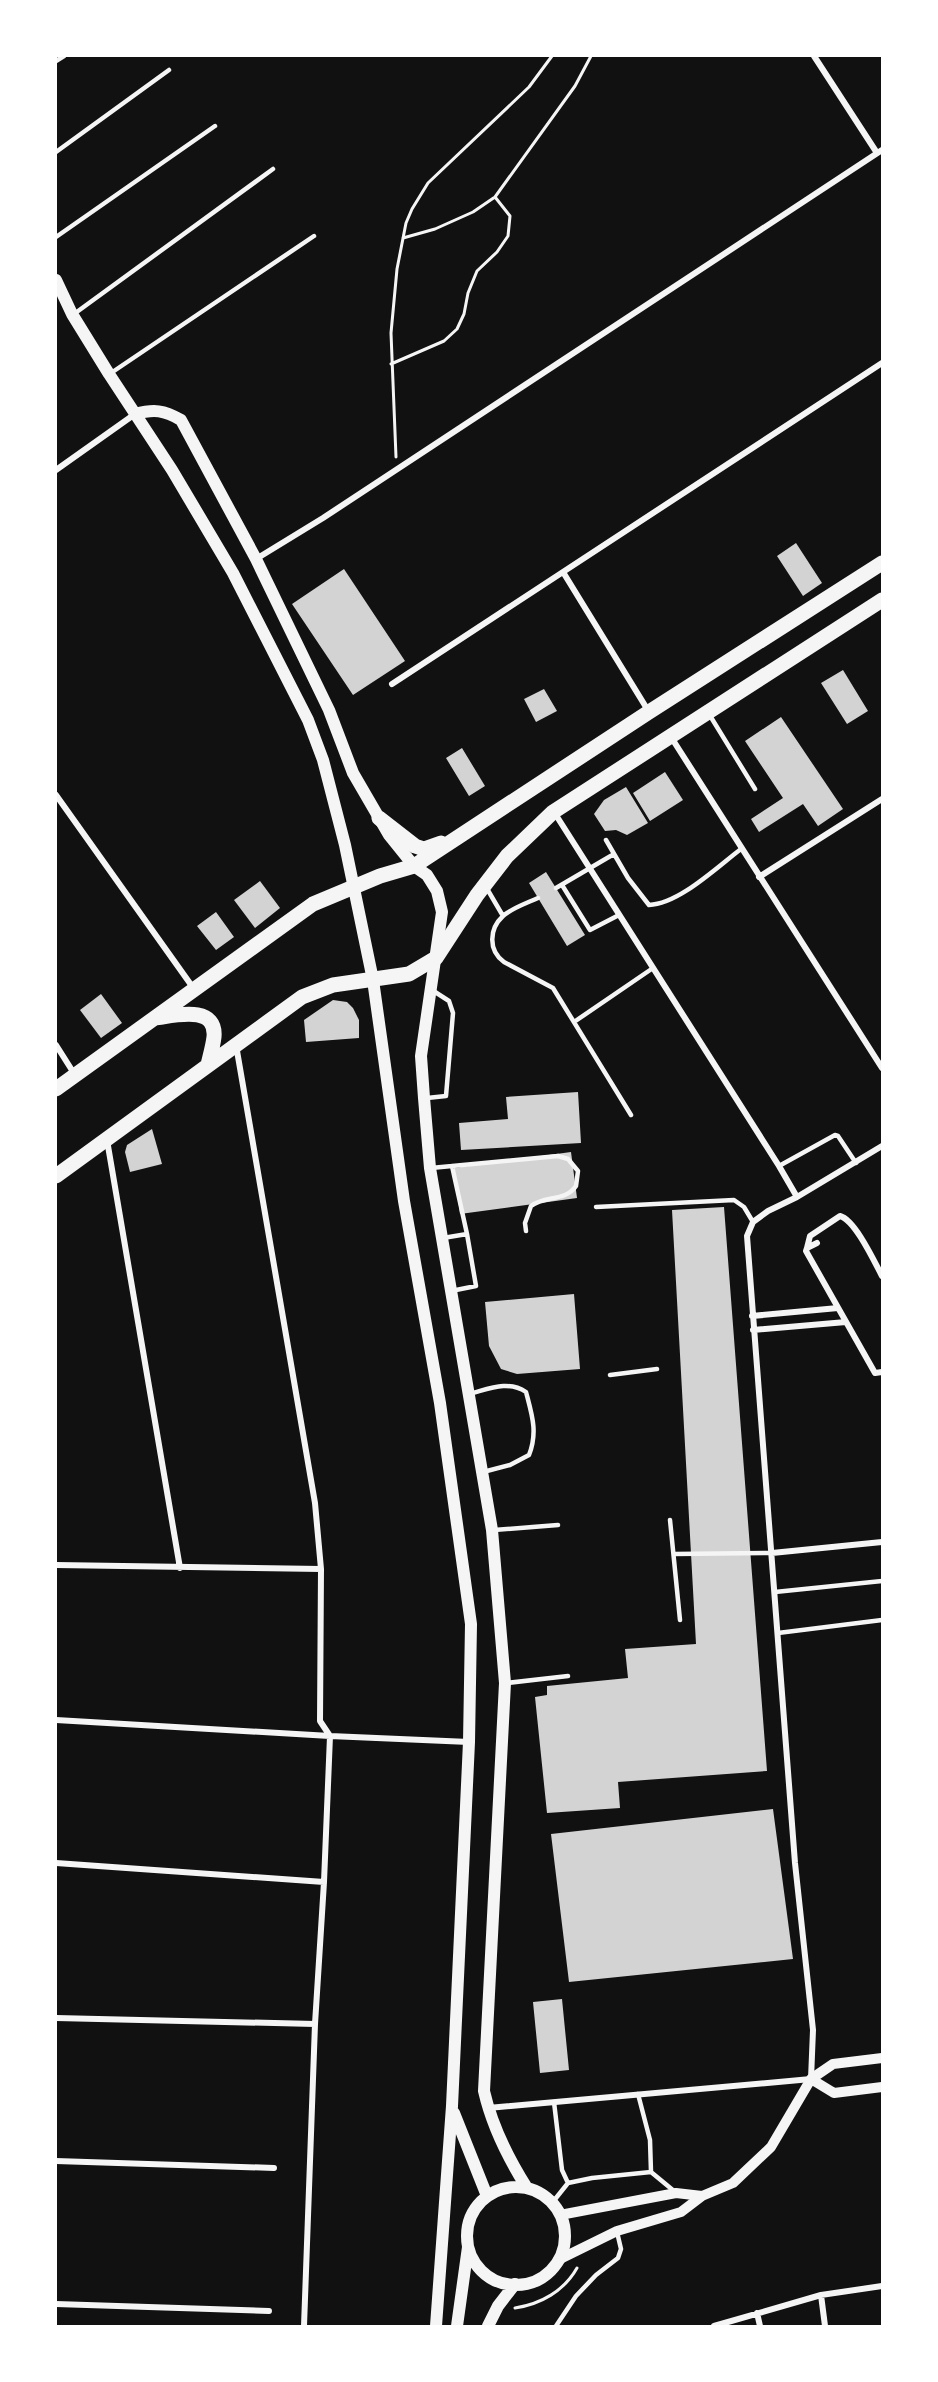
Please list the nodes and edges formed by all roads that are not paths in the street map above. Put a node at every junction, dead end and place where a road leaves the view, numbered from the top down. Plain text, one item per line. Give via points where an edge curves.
1 (64, 56) edge
2 (814, 56) edge
3 (56, 61) edge
4 (169, 70) dead end
5 (215, 126) dead end
6 (56, 152) edge
7 (880, 152) edge
8 (273, 169) dead end
9 (314, 236) dead end
10 (56, 237) edge
11 (56, 280) edge
12 (72, 314) junction
13 (882, 363) edge
14 (108, 374) junction
15 (135, 414) junction
16 (56, 470) edge
17 (256, 559) junction
18 (882, 563) edge
19 (563, 572) junction
20 (882, 600) edge
21 (392, 684) dead end
22 (649, 712) junction
23 (708, 712) junction
24 (670, 736) junction
25 (754, 789) dead end
26 (56, 795) edge
27 (882, 799) edge
28 (553, 812) junction
29 (379, 818) junction
30 (466, 832) junction
31 (606, 840) dead end
32 (741, 849) junction
33 (614, 854) junction
34 (414, 866) junction
35 (590, 869) junction
36 (759, 878) junction
37 (485, 884) junction
38 (562, 885) junction
39 (353, 887) junction
40 (556, 888) dead end
41 (538, 898) dead end
42 (619, 915) junction
43 (503, 916) junction
44 (436, 958) junction
45 (653, 968) junction
46 (373, 980) junction
47 (194, 989) junction
48 (430, 989) junction
49 (153, 1019) junction
50 (574, 1022) junction
51 (56, 1045) edge
52 (236, 1045) junction
53 (208, 1065) junction
54 (882, 1068) edge
55 (76, 1075) junction
56 (56, 1089) edge
57 (424, 1098) junction
58 (631, 1115) dead end
59 (106, 1139) junction
60 (882, 1146) edge
61 (856, 1163) junction
62 (452, 1166) junction
63 (779, 1166) junction
64 (430, 1168) junction
65 (56, 1176) edge
66 (796, 1197) junction
67 (596, 1207) dead end
68 (753, 1222) junction
69 (526, 1231) dead end
70 (467, 1234) junction
71 (443, 1238) junction
72 (817, 1243) dead end
73 (807, 1248) junction
74 (882, 1276) edge
75 (451, 1292) junction
76 (838, 1308) junction
77 (752, 1316) junction
78 (846, 1322) junction
79 (753, 1330) junction
80 (657, 1369) dead end
81 (879, 1372) edge
82 (610, 1375) dead end
83 (469, 1394) junction
84 (482, 1472) junction
85 (670, 1520) dead end
86 (558, 1525) dead end
87 (492, 1530) junction
88 (882, 1542) edge
89 (772, 1553) junction
90 (674, 1554) junction
91 (56, 1565) edge
92 (180, 1568) junction
93 (321, 1569) junction
94 (882, 1581) edge
95 (776, 1592) junction
96 (680, 1620) dead end
97 (882, 1620) edge
98 (778, 1633) junction
99 (568, 1676) dead end
100 (505, 1683) junction
101 (56, 1720) edge
102 (330, 1736) junction
103 (469, 1742) junction
104 (56, 1863) edge
105 (324, 1882) junction
106 (56, 2018) edge
107 (315, 2024) junction
108 (882, 2058) edge
109 (811, 2079) junction
110 (882, 2087) edge
111 (638, 2094) junction
112 (554, 2102) junction
113 (452, 2106) junction
114 (488, 2108) junction
115 (56, 2161) edge
116 (274, 2168) dead end
117 (651, 2172) junction
118 (568, 2183) junction
119 (527, 2188) junction
120 (676, 2193) junction
121 (487, 2196) junction
122 (702, 2196) junction
123 (552, 2203) junction
124 (560, 2215) junction
125 (617, 2231) junction
126 (468, 2246) junction
127 (558, 2260) junction
128 (515, 2284) junction
129 (882, 2286) edge
130 (821, 2295) junction
131 (56, 2304) edge
132 (269, 2311) dead end
133 (757, 2313) junction
134 (304, 2326) edge
135 (436, 2326) edge
136 (457, 2326) edge
137 (488, 2326) edge
138 (556, 2326) edge
139 (714, 2326) edge
140 (760, 2326) edge
141 (825, 2326) edge

1 - 3 lane
2 - 7 street
4 - 6 lane
5 - 10 lane
7 - 17 street
8 - 12 lane
9 - 14 lane
11 - 12 main road
12 - 14 main road
13 - 19 street
14 - 15 main road
15 - 16 street
15 - 17 main road via 153,409 181,420
15 - 39 main road via 233,573 308,720 323,760
17 - 29 main road via 329,710 353,773
18 - 22 main road
19 - 21 street
19 - 22 street
20 - 23 main road
22 - 30 main road
23 - 24 main road
23 - 25 lane
24 - 28 main road
24 - 32 street
26 - 47 street
27 - 36 street
28 - 35 street
28 - 37 main road via 507,856
29 - 30 main road via 424,849
29 - 34 main road
30 - 34 main road
31 - 33 lane
32 - 33 lane via 679,895 659,905 649,905
32 - 36 street
33 - 35 lane
34 - 39 main road
34 - 44 main road via 427,875 437,891 442,912
35 - 38 lane
35 - 42 street
36 - 54 street
37 - 43 lane
37 - 44 main road
38 - 40 lane
38 - 42 lane via 590,930
39 - 46 main road
39 - 47 main road via 313,904
41 - 43 lane
42 - 45 street
43 - 50 lane via 492,935 498,957 553,988
44 - 46 main road via 409,974
44 - 48 main road
45 - 50 lane
45 - 63 street
46 - 52 main road via 333,985 307,994
46 - 103 main road via 471,1624
47 - 49 main road
48 - 57 main road via 421,1056
48 - 57 lane via 449,1001 453,1009 446,1096
49 - 53 main road via 193,1014 207,1019 214,1037
49 - 55 main road
50 - 58 lane
51 - 55 street
52 - 53 main road
52 - 93 street via 315,1503
53 - 59 main road
55 - 56 main road
57 - 64 main road
59 - 65 main road
59 - 92 street
60 - 61 street
61 - 63 lane via 836,1135
61 - 66 street
62 - 64 lane
62 - 69 lane via 558,1156 572,1162 578,1171 576,1186 564,1197 531,1206
62 - 70 lane
63 - 66 street
64 - 71 main road
66 - 68 street
67 - 68 lane via 734,1200
68 - 77 street via 747,1236
70 - 71 lane
70 - 75 lane via 476,1286
71 - 75 main road
72 - 73 street
73 - 74 street via 810,1236 840,1216 854,1227
73 - 76 street
75 - 83 main road
76 - 77 street
76 - 78 street
77 - 79 street
78 - 79 street
78 - 81 street
79 - 89 street
80 - 82 lane
83 - 84 main road
83 - 84 lane via 516,1386 526,1392 532,1413 535,1439 529,1455
84 - 87 main road
85 - 90 lane
86 - 87 lane
87 - 100 main road
88 - 89 street
89 - 90 lane
89 - 95 street
90 - 96 lane
91 - 92 street
92 - 93 street
93 - 102 street via 319,1712 323,1728
94 - 95 lane
95 - 98 street
97 - 98 lane
98 - 109 street via 795,1863 813,2030
99 - 100 lane
100 - 114 main road via 484,2091
101 - 102 street
102 - 103 street
102 - 105 street
103 - 113 main road
104 - 105 street
105 - 107 street
106 - 107 street
107 - 134 street
108 - 109 street via 833,2064
109 - 110 street via 834,2093
109 - 111 street
109 - 122 street via 771,2147 734,2183
111 - 112 street
111 - 117 lane via 650,2140
112 - 114 street
112 - 118 lane via 562,2170
113 - 121 main road
113 - 135 main road
114 - 119 main road via 509,2159
115 - 116 street
117 - 118 lane
117 - 120 lane
118 - 123 lane
119 - 121 main road via 513,2187
119 - 123 main road
120 - 122 street
120 - 124 street
121 - 126 main road via 470,2218
122 - 125 street via 681,2212
123 - 124 main road
124 - 127 main road via 565,2237
125 - 127 street
125 - 138 lane via 621,2249 618,2258 576,2296
126 - 128 main road via 485,2273
126 - 136 main road
127 - 128 main road via 540,2278
128 - 137 main road
129 - 130 street
130 - 133 street
130 - 141 street
131 - 132 street
133 - 139 street
133 - 140 street

